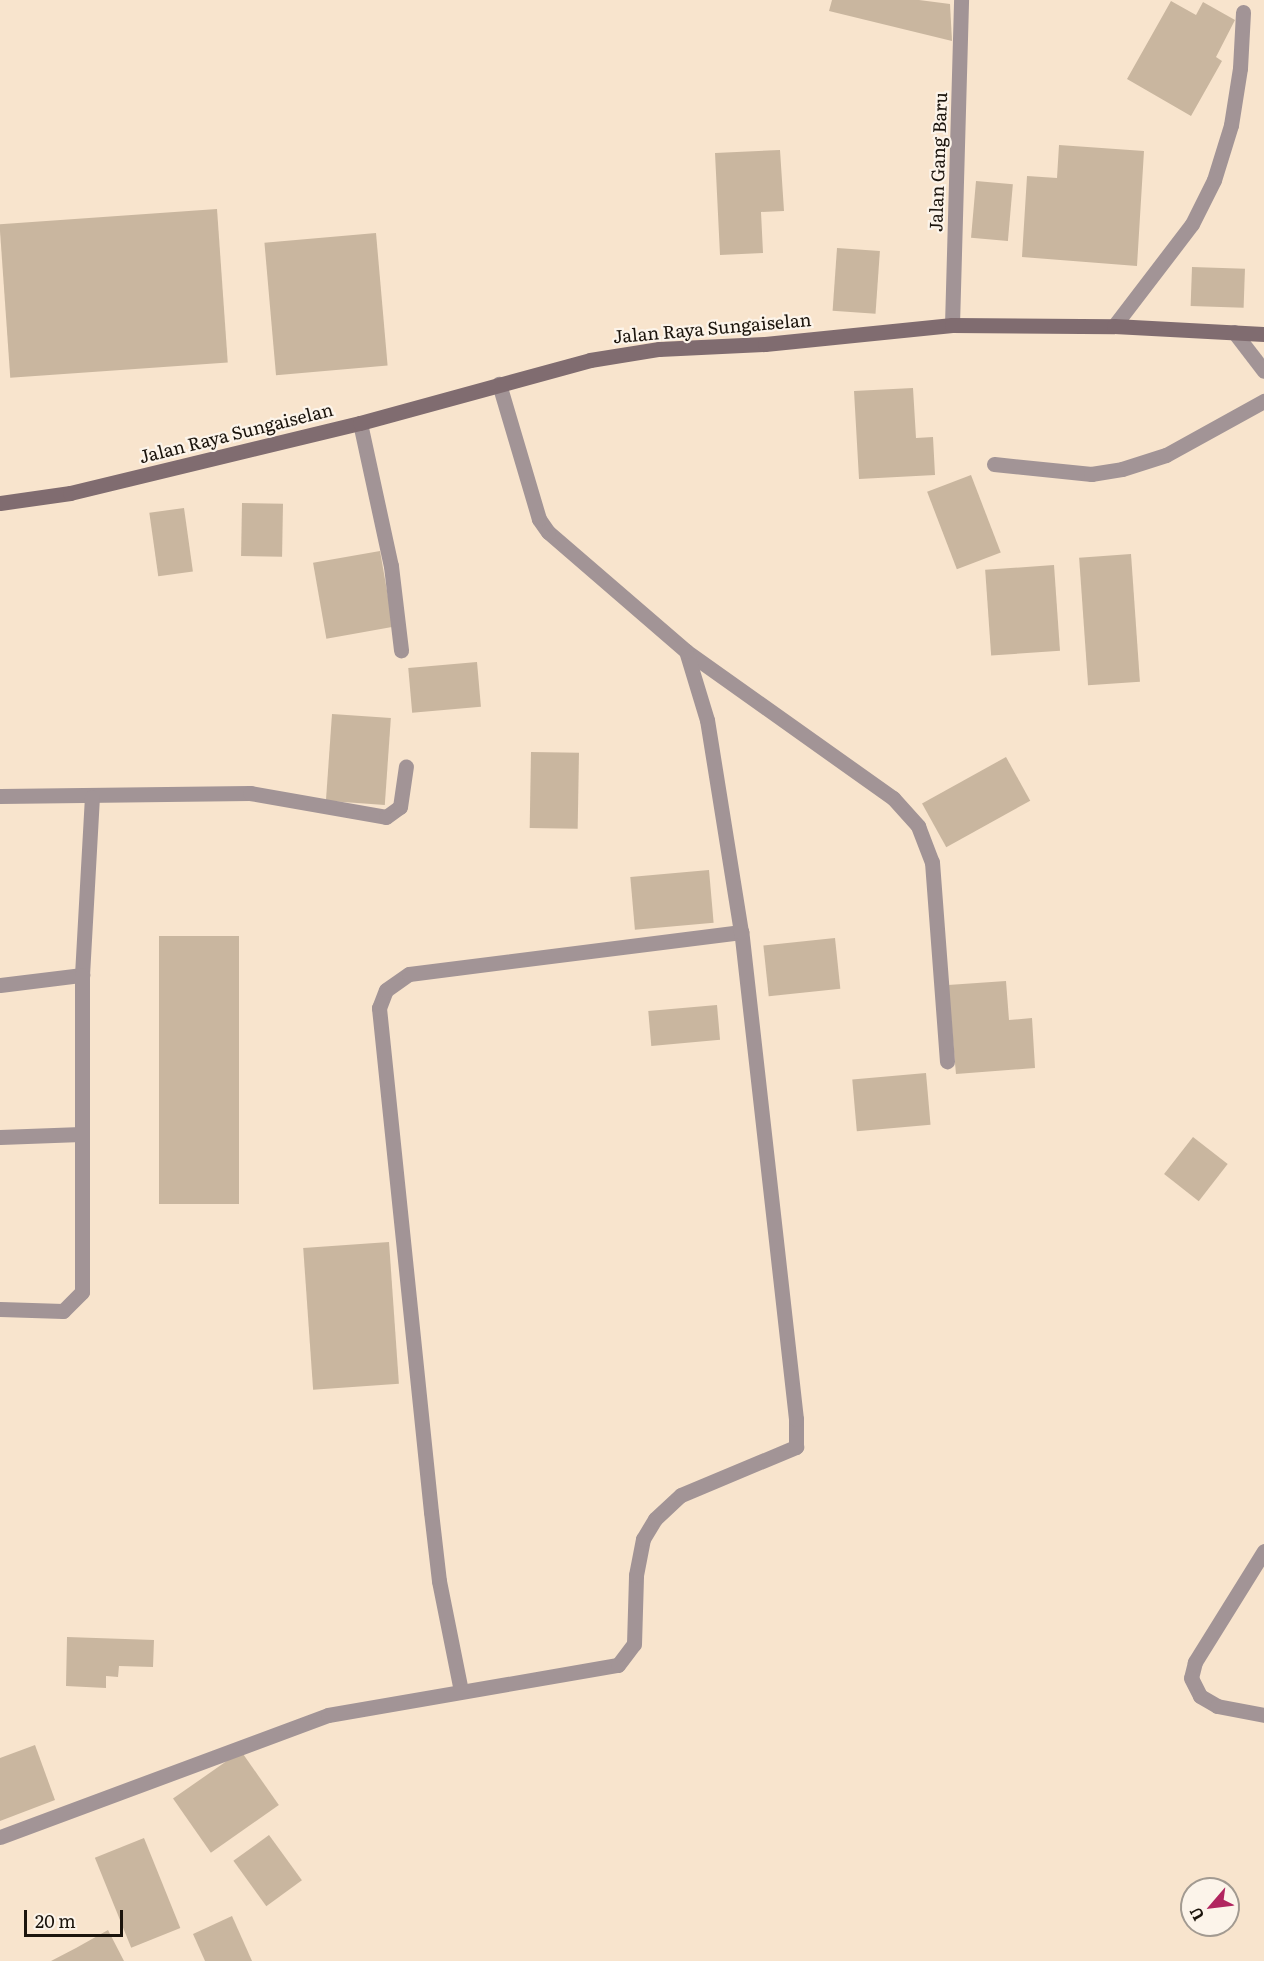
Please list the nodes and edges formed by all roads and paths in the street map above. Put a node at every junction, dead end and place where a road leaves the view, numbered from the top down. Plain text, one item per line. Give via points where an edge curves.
1 (962, 0) edge
2 (1243, 12) dead end
3 (952, 325) junction
4 (1114, 326) junction
5 (1234, 332) junction
6 (1264, 334) edge
7 (1264, 372) edge
8 (499, 384) junction
9 (1264, 401) edge
10 (360, 423) junction
11 (994, 464) dead end
12 (0, 503) edge
13 (401, 650) dead end
14 (686, 651) junction
15 (406, 766) dead end
16 (0, 796) edge
17 (92, 797) junction
18 (741, 932) junction
19 (82, 975) junction
20 (0, 985) edge
21 (947, 1061) dead end
22 (81, 1134) junction
23 (0, 1137) edge
24 (0, 1309) edge
25 (1264, 1551) edge
26 (461, 1691) junction
27 (1264, 1715) edge
28 (0, 1837) edge

1 - 3 street, Jalan Gang Baru
2 - 4 street via 1231,125 1214,180 1192,224
3 - 4 main road, Jalan Raya Sungaiselan
3 - 8 main road, Jalan Raya Sungaiselan via 765,344 659,349 591,360
4 - 5 main road, Jalan Raya Sungaiselan
5 - 6 main road, Jalan Raya Sungaiselan
5 - 7 street
8 - 10 main road, Jalan Raya Sungaiselan
8 - 14 street via 539,519
9 - 11 street via 1166,454 1122,469 1091,474
10 - 12 main road, Jalan Raya Sungaiselan via 70,492
10 - 13 street via 391,566
14 - 18 street via 706,720
14 - 21 street via 893,798 918,826 932,862
15 - 17 street via 400,807 386,817 250,793
16 - 17 street
17 - 19 street
18 - 26 street via 796,1447 681,1495 655,1519 643,1539 636,1575 634,1644 618,1665
18 - 26 street via 409,974 386,990 379,1008 436,1558
19 - 20 street
19 - 22 street
22 - 23 street
22 - 24 street via 81,1292 63,1311
25 - 27 street via 1195,1662 1191,1678 1200,1696 1216,1706
26 - 28 street via 328,1715

